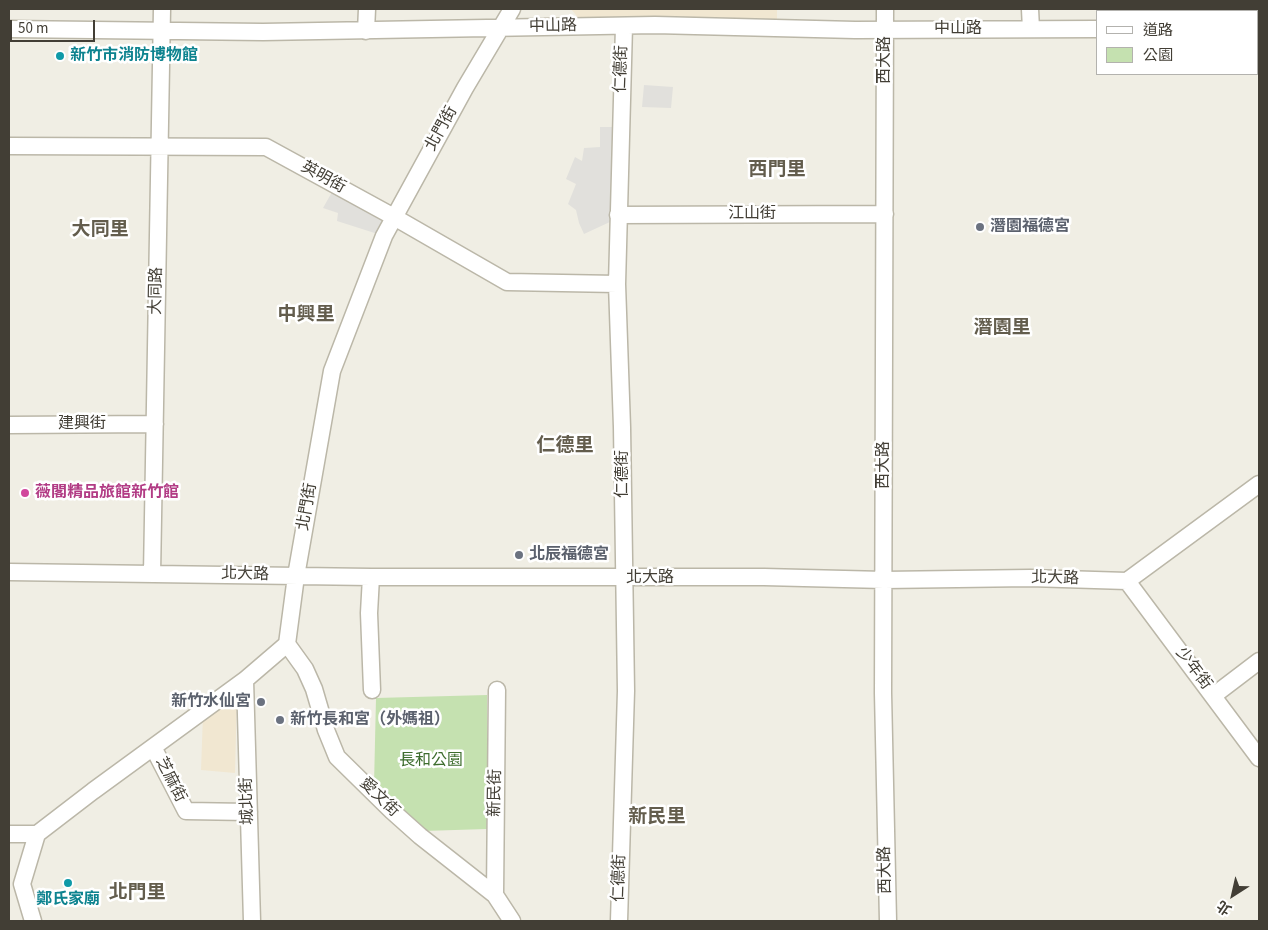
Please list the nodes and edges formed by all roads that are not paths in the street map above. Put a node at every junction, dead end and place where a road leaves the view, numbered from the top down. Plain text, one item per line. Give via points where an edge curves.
1 (162, 9) edge
2 (367, 9) edge
3 (512, 9) edge
4 (884, 9) edge
5 (1030, 9) edge
6 (624, 26) junction
7 (501, 28) junction
8 (9, 29) edge
9 (885, 29) junction
10 (1031, 29) junction
11 (1096, 29) edge
12 (161, 30) junction
13 (366, 30) junction
14 (9, 146) edge
15 (159, 146) junction
16 (885, 214) junction
17 (618, 215) junction
18 (394, 217) junction
19 (617, 284) junction
20 (9, 424) edge
21 (155, 424) junction
22 (1259, 484) edge
23 (9, 572) edge
24 (152, 574) junction
25 (296, 576) junction
26 (370, 578) junction
27 (625, 578) junction
28 (884, 580) junction
29 (1127, 581) junction
30 (287, 644) junction
31 (1259, 662) edge
32 (245, 680) junction
33 (372, 690) dead end
34 (496, 690) dead end
35 (1213, 696) junction
36 (153, 747) junction
37 (1259, 758) edge
38 (249, 812) junction
39 (9, 834) edge
40 (37, 834) junction
41 (495, 895) junction
42 (33, 921) edge
43 (252, 921) edge
44 (512, 921) edge
45 (619, 921) edge
46 (888, 921) edge

1 - 12 street, 大同路
2 - 13 street
3 - 7 street, 北門街
4 - 9 street, 西大路
5 - 10 street
6 - 7 street, 中山路
6 - 9 street, 中山路
6 - 17 street, 仁德街
7 - 13 street, 中山路
7 - 18 street, 北門街
8 - 12 street, 中山路
9 - 10 street, 中山路
9 - 16 street, 西大路
10 - 11 street, 中山路
12 - 13 street, 中山路
12 - 15 street, 大同路
14 - 15 street, 英明街
15 - 18 street, 英明街 via 266,147
15 - 21 street, 大同路
16 - 17 street, 江山街
16 - 28 street, 西大路
17 - 19 street, 仁德街
18 - 19 street, 英明街 via 507,282
18 - 25 street, 北門街 via 332,371
19 - 27 street, 仁德街
20 - 21 street, 建興街
21 - 24 street, 大同路
22 - 29 street
23 - 24 street, 北大路
24 - 25 street, 北大路
25 - 26 street, 北大路
25 - 30 street, 北門街
26 - 27 street, 北大路
26 - 33 street
27 - 28 street, 北大路
27 - 45 street, 仁德街 via 626,691
28 - 29 street, 北大路 via 1030,578
28 - 46 street, 西大路
29 - 35 street, 少年街
30 - 32 street
30 - 41 street, 愛文街 via 305,669 314,689 337,757 392,812
31 - 35 street
32 - 36 street
32 - 38 street, 城北街
34 - 41 street, 新民街
35 - 37 street, 少年街
36 - 38 street, 芝麻街 via 186,811
36 - 40 street
38 - 43 street, 城北街
39 - 40 street
40 - 42 street via 22,884
41 - 44 street, 愛文街

